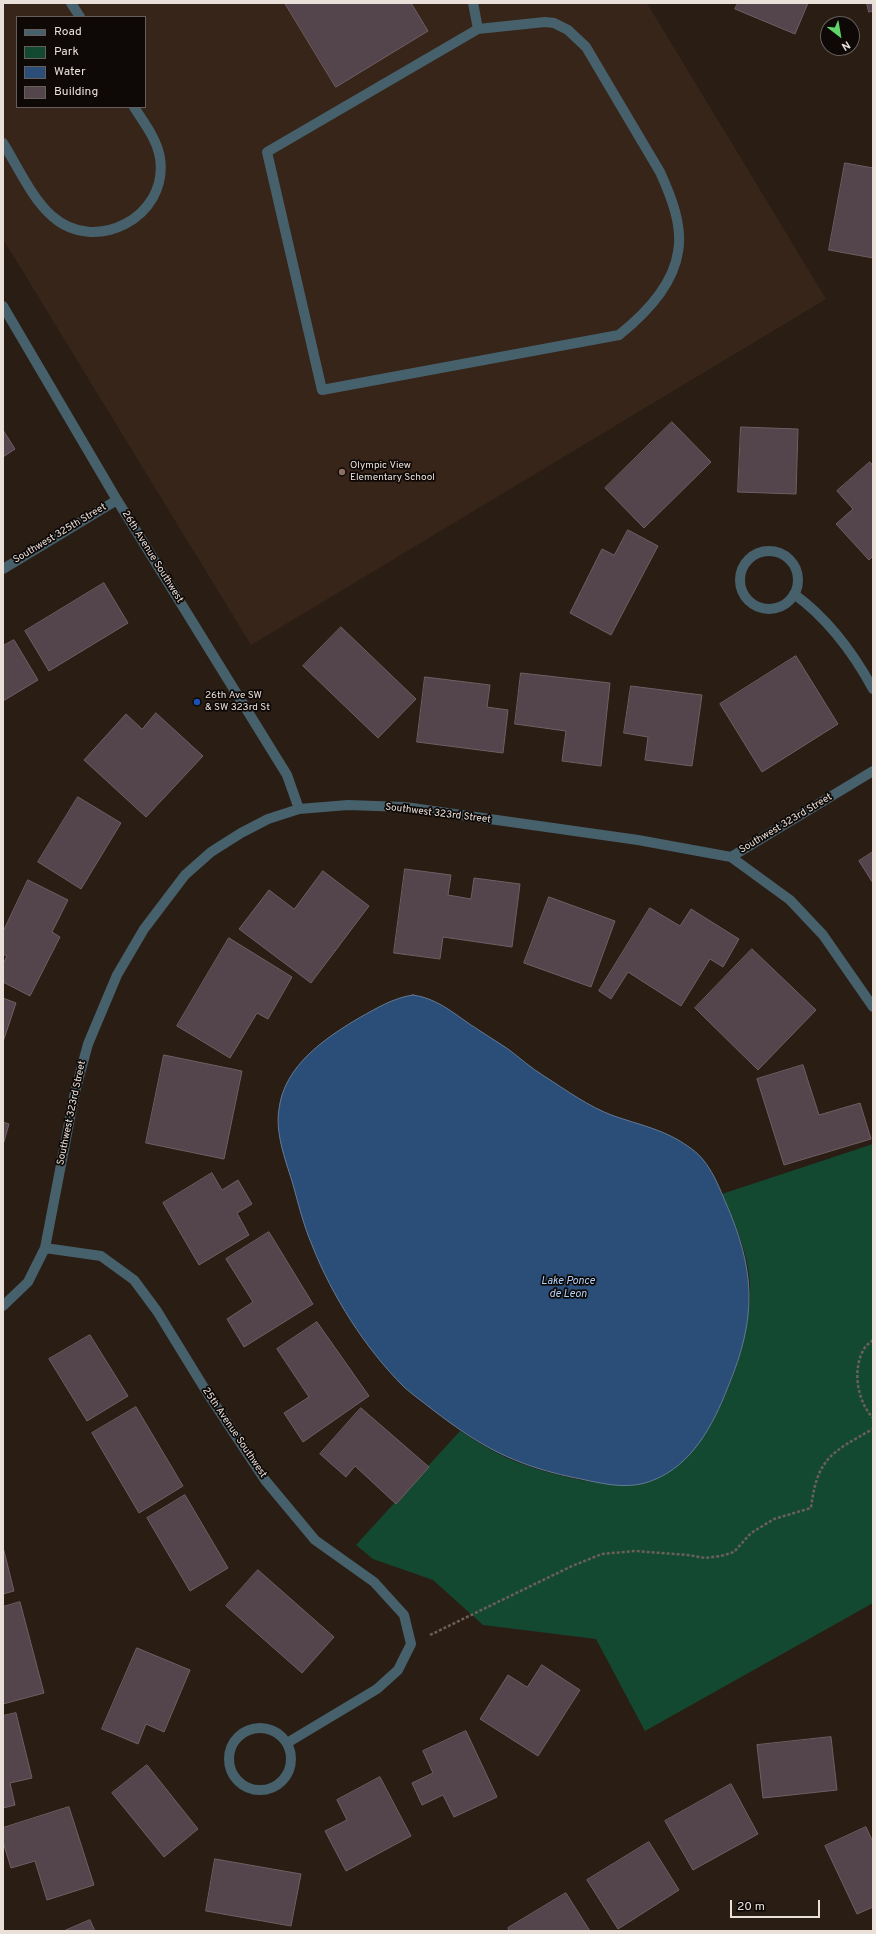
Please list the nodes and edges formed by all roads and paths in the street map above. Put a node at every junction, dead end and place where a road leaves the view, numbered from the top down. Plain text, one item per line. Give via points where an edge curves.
1 (71, 3) edge
2 (473, 3) edge
3 (79, 16) edge
4 (478, 29) junction
5 (135, 108) edge
6 (3, 143) edge
7 (3, 306) edge
8 (117, 500) junction
9 (3, 568) edge
10 (794, 594) junction
11 (873, 689) edge
12 (873, 771) edge
13 (298, 809) junction
14 (730, 857) junction
15 (873, 1007) edge
16 (45, 1248) junction
17 (3, 1306) edge
18 (873, 1340) edge
19 (873, 1418) edge
20 (873, 1429) edge
21 (411, 1644) junction
22 (287, 1743) junction

1 - 3 street
2 - 4 street
4 - 4 street via 267,152 322,390 619,335 638,320 653,302 672,270 678,252 678,232 669,193 660,172 586,47 568,30 554,23
5 - 6 street via 156,144 160,174 157,189 140,215 128,224 113,230 81,231 65,225 52,216 25,180
7 - 8 street, 26th Avenue Southwest
8 - 9 street, Southwest 325th Street
8 - 13 street, 26th Avenue Southwest via 287,775
10 - 10 street via 798,583 797,572 792,562 783,554 772,551 760,552 750,557 743,566 740,588 755,606 765,609 777,608 787,603
10 - 11 street via 826,623
12 - 14 street, Southwest 323rd Street
13 - 14 street, Southwest 323rd Street via 348,805 405,807 638,840
13 - 16 street, Southwest 323rd Street via 268,819 240,833 211,852 185,875 144,929 117,975 88,1044 74,1092
14 - 15 street via 790,900 823,935
16 - 17 street, Southwest 323rd Street via 28,1282
16 - 21 street, 25th Avenue Southwest via 101,1256 134,1280 157,1311 265,1480 315,1540 374,1582 404,1615
18 - 19 path via 864,1348 857,1371 861,1400
20 - 21 path via 837,1450 822,1466 812,1493 810,1508 774,1519 750,1533 734,1552 705,1558 635,1551 602,1554
21 - 22 street via 398,1670 377,1689
22 - 22 street via 268,1729 256,1728 245,1732 236,1740 230,1751 233,1775 241,1784 252,1789 264,1790 276,1786 290,1767 291,1755

